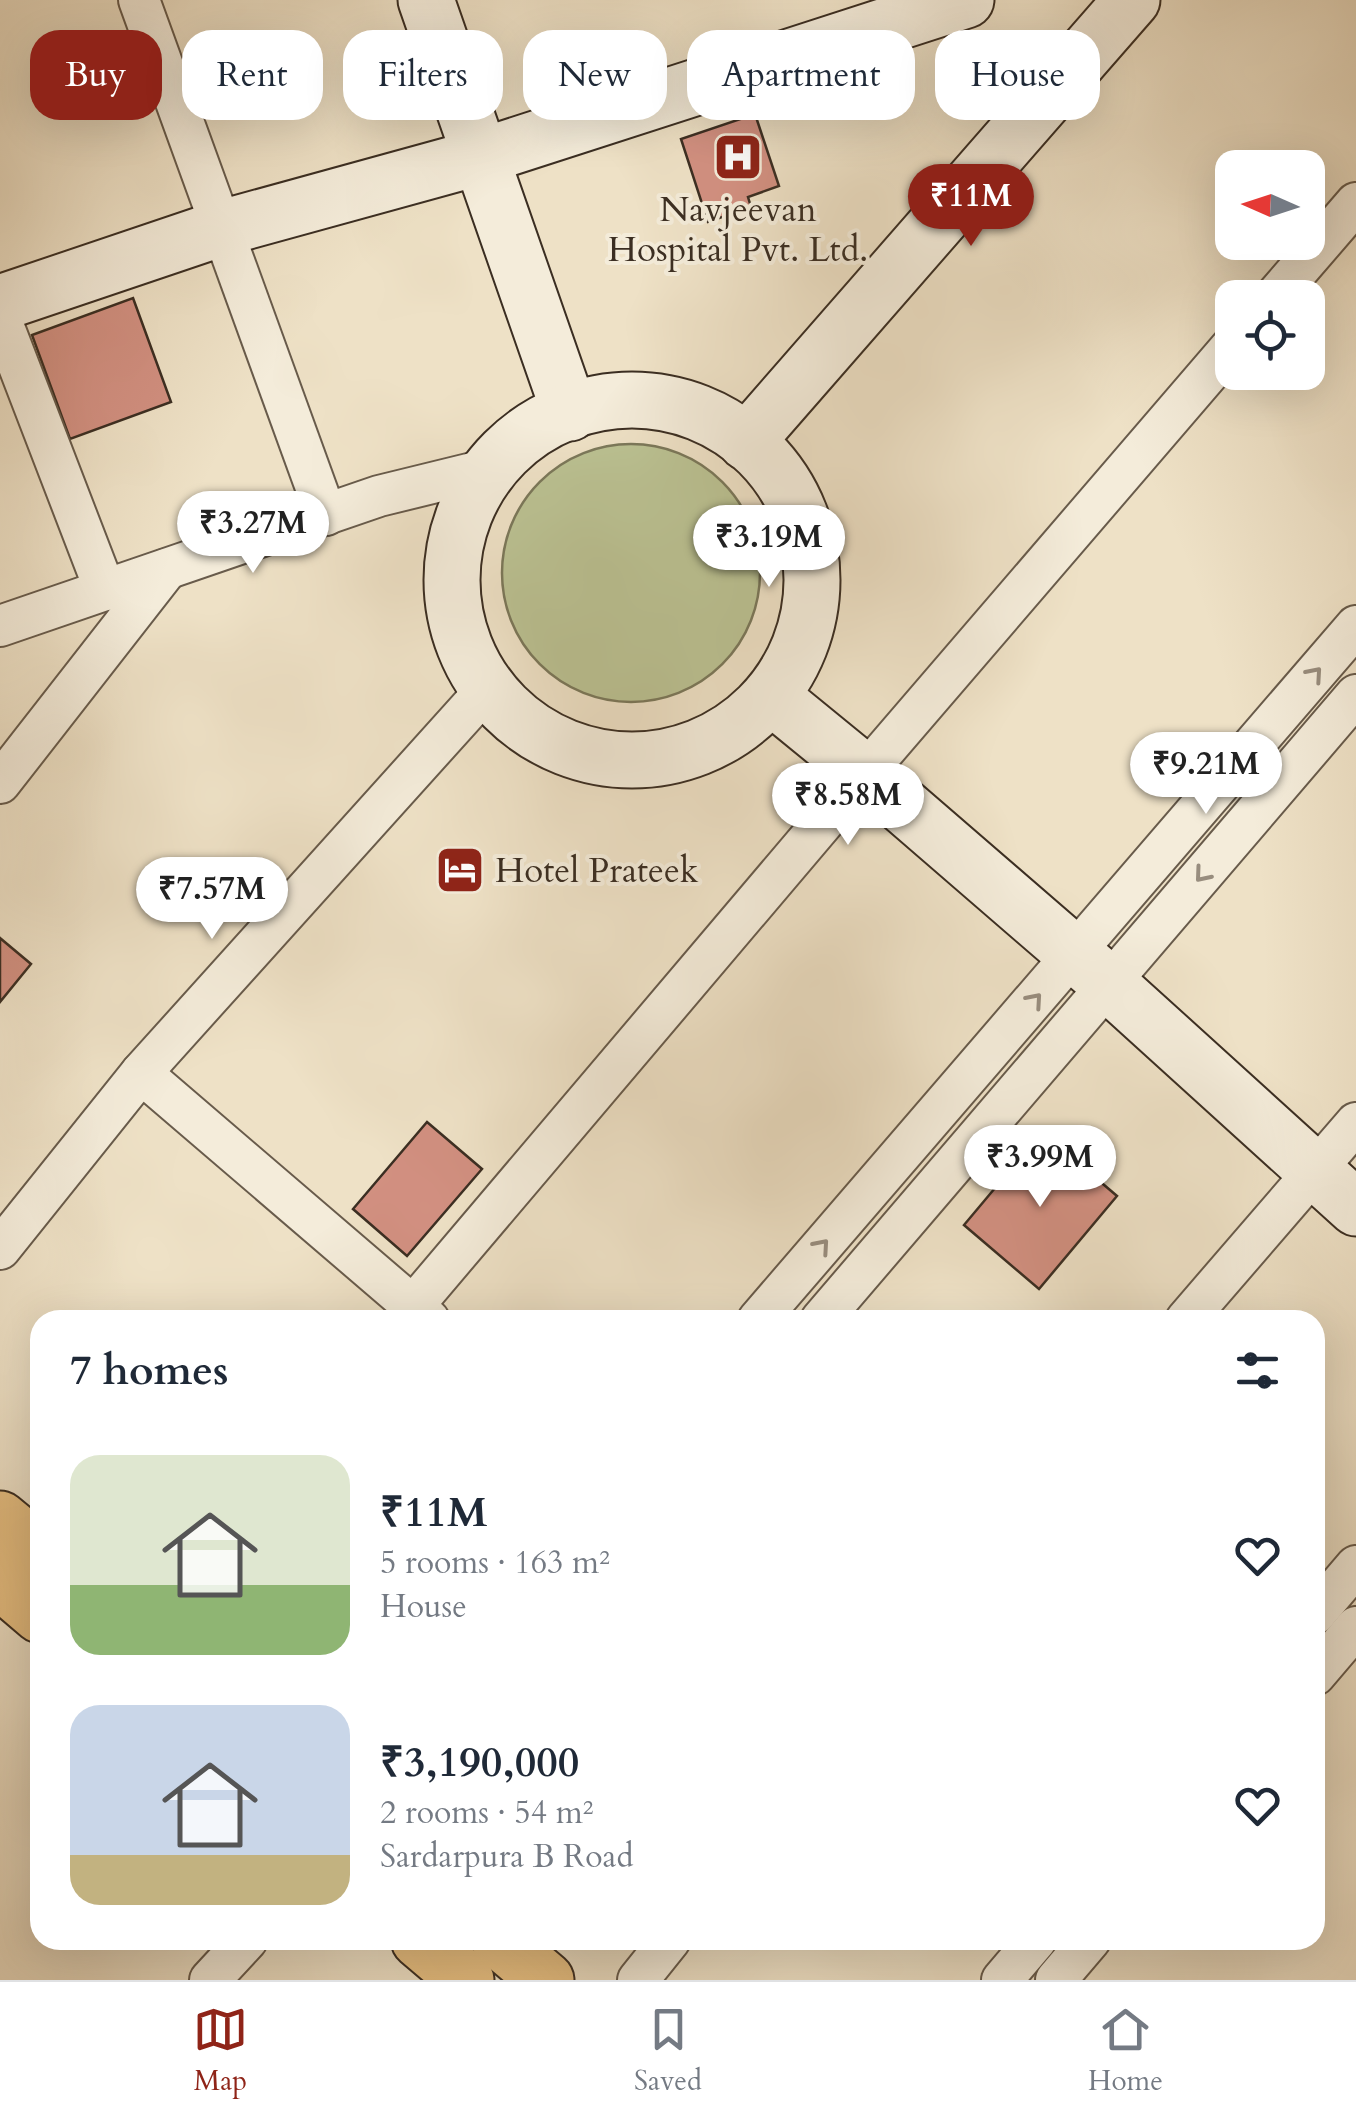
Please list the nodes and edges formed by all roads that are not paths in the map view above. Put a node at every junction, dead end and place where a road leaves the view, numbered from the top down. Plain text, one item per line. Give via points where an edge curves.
1 (139, 0) edge
2 (426, 0) edge
3 (966, 0) edge
4 (1132, 0) edge
5 (480, 157) junction
6 (1356, 203) edge
7 (222, 228) junction
8 (1290, 280) edge
9 (0, 303) edge
10 (0, 316) edge
11 (1215, 366) edge
12 (570, 413) junction
13 (746, 442) junction
14 (489, 469) junction
15 (326, 514) junction
16 (168, 569) junction
17 (105, 590) junction
18 (0, 626) edge
19 (1356, 626) edge
20 (487, 689) junction
21 (1356, 694) edge
22 (772, 696) junction
23 (865, 773) junction
24 (0, 783) edge
25 (1091, 970) junction
26 (141, 1073) junction
27 (1356, 1124) edge
28 (1314, 1170) junction
29 (1356, 1208) edge
30 (0, 1249) edge
31 (418, 1310) edge
32 (423, 1310) edge
33 (768, 1310) edge
34 (829, 1310) edge
35 (1195, 1310) edge
36 (0, 1519) edge
37 (30, 1544) edge
38 (1356, 1566) edge
39 (0, 1581) edge
40 (1325, 1602) edge
41 (30, 1606) edge
42 (1356, 1627) edge
43 (1325, 1663) edge
44 (238, 1950) edge
45 (431, 1950) edge
46 (511, 1950) edge
47 (662, 1950) edge
48 (1028, 1950) edge
49 (1082, 1950) edge
50 (210, 1980) edge
51 (466, 1980) edge
52 (546, 1980) edge
53 (638, 1980) edge
54 (1002, 1980) edge
55 (1056, 1980) edge

1 - 7 street
2 - 5 street
3 - 5 street
4 - 13 street
5 - 7 street
5 - 12 street
6 - 8 street
7 - 9 street
7 - 15 street
10 - 17 street
11 - 23 street
12 - 13 street via 594,403 656,400 716,419
12 - 14 street via 536,426
13 - 22 street via 766,458 802,517 814,579 803,642
14 - 15 street
14 - 20 street via 460,525 452,569 459,632
15 - 16 street
16 - 17 street
16 - 24 street
17 - 18 street
25 -> 19 street
20 - 22 street via 533,732 591,757 653,761 724,738
20 - 26 street
21 -> 25 street
22 - 23 street
23 - 25 street
23 - 32 street
25 - 28 street
33 -> 25 street
25 - 34 street
26 - 30 street
26 - 31 street
27 - 28 street
28 - 29 street
28 - 35 street
36 - 37 main road
38 - 40 street
39 - 41 main road
42 - 43 street
44 - 50 street
45 - 51 main road
46 - 52 main road
47 - 53 street
48 - 54 street
49 - 55 street

